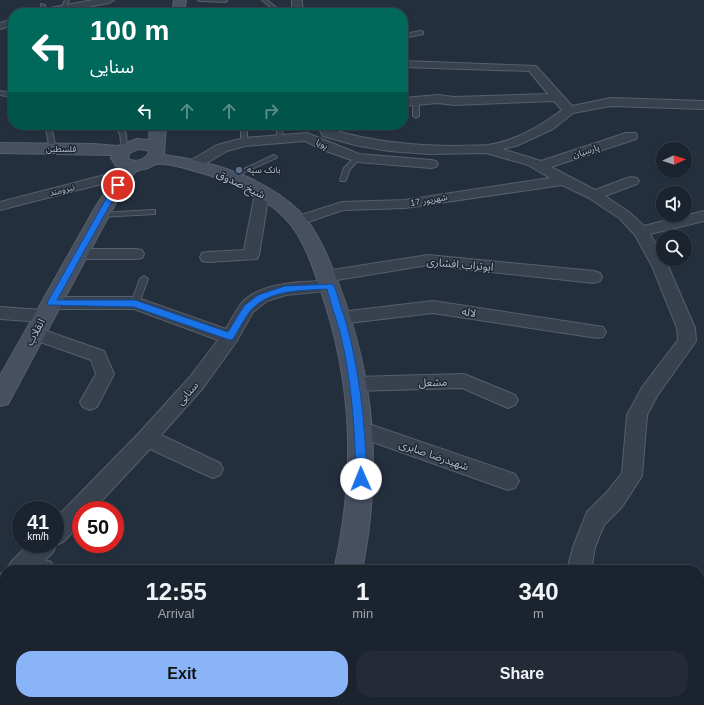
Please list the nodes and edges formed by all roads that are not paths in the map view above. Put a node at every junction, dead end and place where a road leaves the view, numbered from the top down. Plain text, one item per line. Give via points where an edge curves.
1 (108, 0) edge
2 (200, 0) edge
3 (264, 0) edge
4 (225, 2) dead end
5 (65, 4) edge
6 (52, 8) edge
7 (275, 8) edge
8 (421, 33) dead end
9 (408, 35) edge
10 (408, 64) edge
11 (556, 97) junction
12 (416, 101) junction
13 (408, 102) edge
14 (704, 105) edge
15 (569, 110) junction
16 (416, 116) dead end
17 (49, 130) edge
18 (121, 130) edge
19 (148, 130) edge
20 (157, 130) edge
21 (244, 130) edge
22 (327, 130) edge
23 (280, 132) edge
24 (631, 136) dead end
25 (244, 142) junction
26 (0, 148) edge
27 (53, 149) junction
28 (487, 149) junction
29 (154, 154) junction
30 (128, 157) junction
31 (274, 157) dead end
32 (357, 158) junction
33 (431, 164) dead end
34 (193, 165) junction
35 (540, 166) junction
36 (230, 177) junction
37 (343, 180) dead end
38 (564, 180) junction
39 (632, 181) dead end
40 (262, 193) junction
41 (594, 195) junction
42 (0, 206) edge
43 (152, 212) dead end
44 (100, 215) junction
45 (704, 216) edge
46 (297, 221) junction
47 (641, 232) junction
48 (79, 254) junction
49 (136, 254) dead end
50 (208, 257) dead end
51 (594, 277) dead end
52 (144, 279) dead end
53 (328, 281) junction
54 (135, 304) junction
55 (0, 313) edge
56 (43, 317) junction
57 (340, 318) junction
58 (597, 332) dead end
59 (230, 336) junction
60 (354, 384) junction
61 (0, 397) edge
62 (508, 400) dead end
63 (90, 402) dead end
64 (360, 429) junction
65 (147, 438) junction
66 (213, 468) dead end
67 (508, 481) dead end
68 (64, 526) edge
69 (40, 553) edge
70 (31, 565) edge
71 (349, 565) edge
72 (580, 565) edge

1 - 5 street
2 - 4 lane
3 - 7 lane
5 - 6 street
8 - 9 lane
10 - 11 street via 532,68
11 - 12 street
11 - 15 street
12 - 13 street
12 - 16 lane
14 - 15 street via 611,102
15 - 28 street via 549,126 511,143
17 - 27 lane
18 - 30 lane
19 - 30 main road, انقلاب
20 - 29 main road
21 - 25 lane
22 - 28 street via 355,142 389,147 429,150
23 - 25 street, پویا
23 - 32 street, پویا via 308,137
24 - 35 street, پارسیان
25 - 34 street, پویا via 222,148
26 - 27 main road, فلسطین
27 - 30 main road, فلسطین via 94,149
28 - 35 street
29 - 30 main road via 144,164
29 - 34 main road, شیخ صدوق
30 - 42 street, نیرومند
30 - 44 main road, انقلاب
31 - 36 lane
32 - 33 street, پویا
32 - 37 lane via 347,168
34 - 36 main road, شیخ صدوق
35 - 38 street
36 - 40 main road, شیخ صدوق
38 - 41 street
38 - 46 street, 17 شهریور via 404,204 342,206
39 - 41 street
40 - 46 main road, شیخ صدوق
40 - 50 street via 251,255
41 - 47 street via 624,215
43 - 44 lane
44 - 48 main road, انقلاب
45 - 47 street
46 - 53 main road, شیخ صدوق via 316,252
47 - 72 street via 666,279 686,328 687,341 650,391 637,415 632,476 614,500 595,519
48 - 49 street
48 - 56 main road, انقلاب
51 - 53 street, ابوتراب افشاری via 428,260
52 - 54 lane
53 - 57 main road, شیخ صدوق
53 - 59 street, سنایی via 285,288 261,297 248,308
54 - 56 street
54 - 59 street
55 - 56 street
56 - 61 main road, انقلاب
56 - 63 street via 98,356 105,374
57 - 58 street, لاله via 433,307
57 - 60 main road, شیخ صدوق
59 - 65 street, سنایی via 196,383
60 - 62 street, مشعل via 464,381
60 - 64 main road, شیخ صدوق
64 - 67 street, شهیدرضا صابری
64 - 71 main road, شیخ صدوق via 361,479
65 - 66 street
65 - 68 street, سنایی
69 - 70 street

